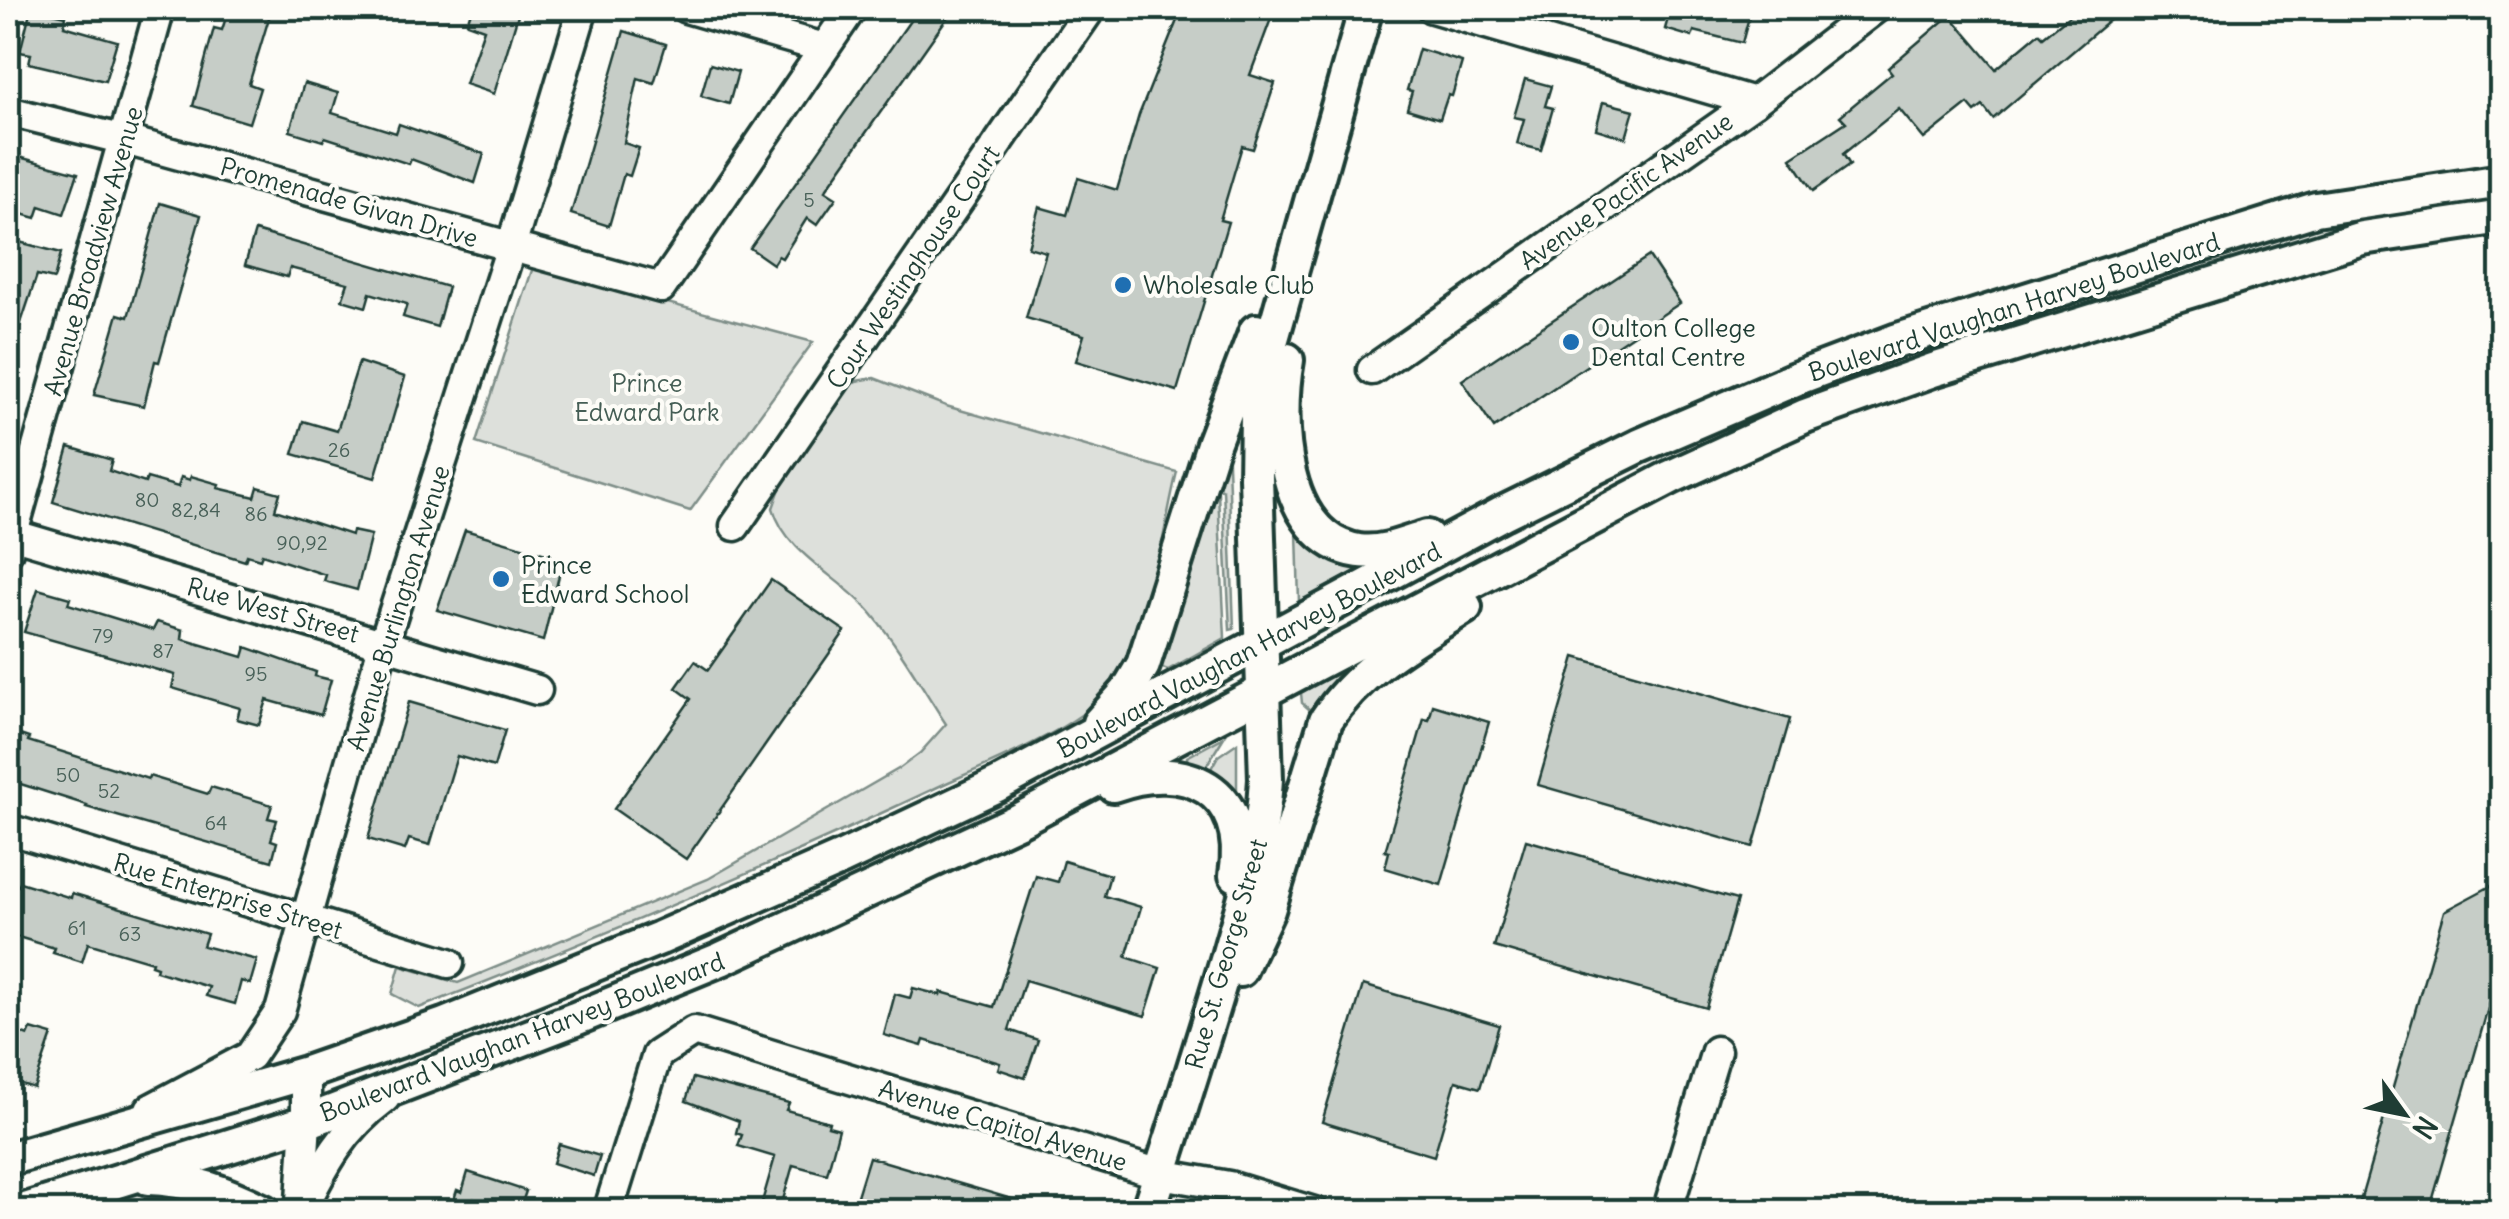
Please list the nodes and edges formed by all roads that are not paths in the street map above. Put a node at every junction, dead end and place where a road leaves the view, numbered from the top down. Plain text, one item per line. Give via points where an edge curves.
1 (160, 8) edge
2 (583, 8) edge
3 (686, 8) edge
4 (852, 8) edge
5 (1091, 8) edge
6 (1366, 8) edge
7 (1432, 8) edge
8 (1876, 8) edge
9 (824, 48) junction
10 (1754, 102) junction
11 (8, 111) edge
12 (125, 140) junction
13 (1327, 144) junction
14 (2502, 180) edge
15 (2502, 217) edge
16 (511, 247) junction
17 (1372, 370) dead end
18 (1671, 476) junction
19 (1503, 513) junction
20 (735, 526) dead end
21 (9, 540) edge
22 (384, 642) junction
23 (1262, 644) junction
24 (537, 690) dead end
25 (1264, 691) junction
26 (1084, 739) junction
27 (1017, 821) junction
28 (8, 828) edge
29 (307, 919) junction
30 (449, 963) dead end
31 (1204, 1036) junction
32 (1716, 1051) dead end
33 (306, 1073) junction
34 (402, 1086) junction
35 (306, 1122) junction
36 (113, 1128) junction
37 (8, 1158) edge
38 (1160, 1174) junction
39 (134, 1177) junction
40 (19, 1212) edge
41 (264, 1212) edge
42 (300, 1212) edge
43 (608, 1212) edge
44 (1148, 1212) edge
45 (1314, 1212) edge
46 (1667, 1212) edge

1 - 12 street, Avenue Broadview Avenue
2 - 16 street, Avenue Burlington Avenue
3 - 9 street
4 - 9 street
5 - 20 street, Cour Westinghouse Court
6 - 13 main road
7 - 10 street
8 - 10 street, Avenue Pacific Avenue
9 - 16 street, Promenade Givan Drive via 660,288
10 - 17 street, Avenue Pacific Avenue
11 - 12 street, Promenade Givan Drive
12 - 16 street, Promenade Givan Drive
12 - 21 street, Avenue Broadview Avenue
13 - 19 main road via 1284,387 1286,457 1298,500 1328,539 1373,552
13 - 23 main road, Rue St. George Street via 1257,414
13 - 26 main road via 1214,444 1142,664
14 - 19 main road, Boulevard Vaughan Harvey Boulevard via 2316,209 1898,340 1702,418
15 - 18 main road, Boulevard Vaughan Harvey Boulevard via 2362,238 1934,370 1789,422
16 - 22 street, Avenue Burlington Avenue
18 - 25 main road, Boulevard Vaughan Harvey Boulevard
18 - 31 main road via 1391,654 1340,701 1317,743 1256,938
19 - 23 main road, Boulevard Vaughan Harvey Boulevard
21 - 22 street, Rue West Street
22 - 24 street, Rue West Street
22 - 29 street, Avenue Burlington Avenue
23 - 25 main road, Rue St. George Street
23 - 26 main road, Boulevard Vaughan Harvey Boulevard
25 - 27 main road, Boulevard Vaughan Harvey Boulevard
25 - 31 main road, Rue St. George Street via 1263,824
26 - 33 main road, Boulevard Vaughan Harvey Boulevard via 660,938
27 - 31 main road via 1154,773 1190,779 1216,797 1231,817 1239,853
27 - 34 main road, Boulevard Vaughan Harvey Boulevard via 721,959
28 - 29 street, Rue Enterprise Street
29 - 30 street, Rue Enterprise Street
29 - 36 street, Avenue Burlington Avenue via 280,1011 250,1056
31 - 38 main road, Rue St. George Street
32 - 46 street
33 - 35 street
33 - 36 main road, Boulevard Vaughan Harvey Boulevard
34 - 35 main road, Boulevard Vaughan Harvey Boulevard
34 - 42 street via 342,1138
35 - 39 main road, Boulevard Vaughan Harvey Boulevard
35 - 42 street
36 - 37 main road, Boulevard Vaughan Harvey Boulevard
38 - 43 street, Avenue Capitol Avenue via 694,1031 658,1055
38 - 44 main road, Rue St. George Street
38 - 45 street, Avenue Capitol Avenue
39 - 40 main road, Boulevard Vaughan Harvey Boulevard
39 - 41 main road via 200,1184

